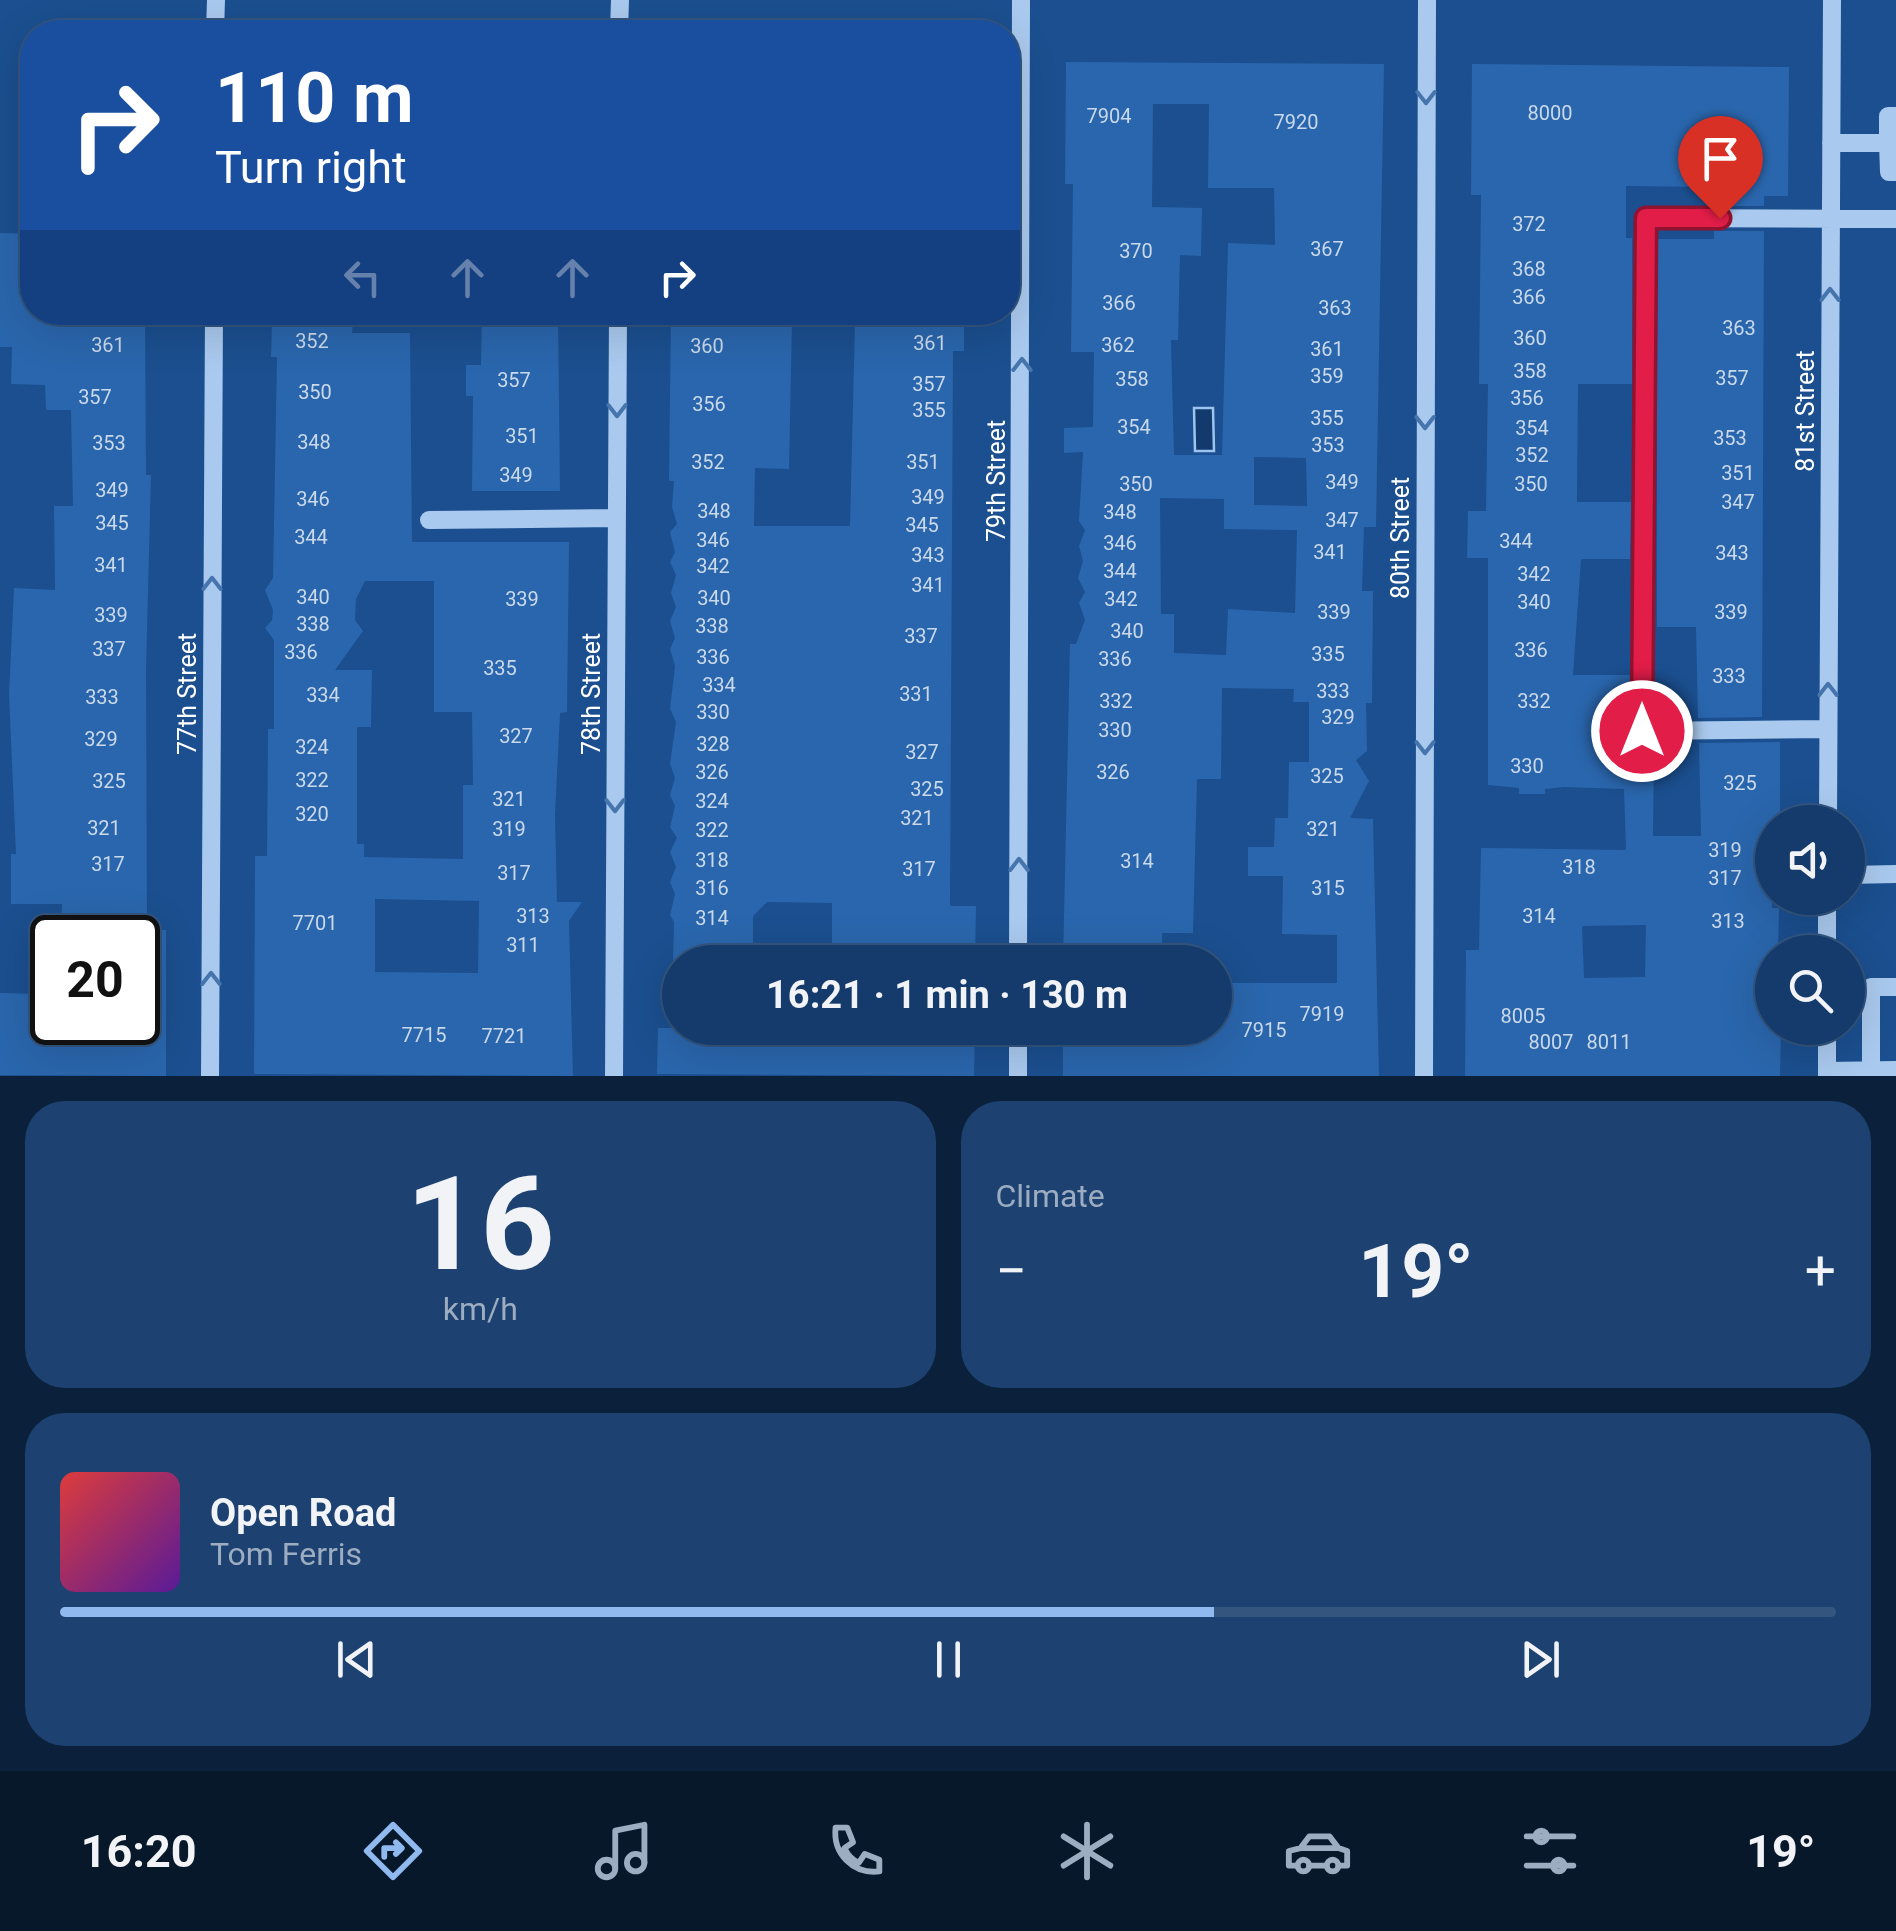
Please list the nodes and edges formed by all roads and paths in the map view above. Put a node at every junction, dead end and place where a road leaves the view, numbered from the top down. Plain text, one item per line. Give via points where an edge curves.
1 (1021, 0) edge
2 (1427, 0) edge
3 (1832, 0) edge
4 (1896, 116) edge
5 (1831, 143) junction
6 (1888, 144) junction
7 (1896, 172) edge
8 (1830, 219) junction
9 (1896, 219) edge
10 (1020, 321) edge
11 (214, 325) edge
12 (618, 325) edge
13 (1020, 325) edge
14 (616, 518) junction
15 (429, 520) dead end
16 (1828, 729) junction
17 (1828, 805) edge
18 (1865, 874) edge
19 (1896, 874) edge
20 (1018, 945) edge
21 (1896, 987) edge
22 (1018, 1045) edge
23 (1827, 1045) edge
24 (1896, 1070) edge
25 (1871, 1071) junction
26 (1827, 1074) edge
27 (210, 1076) edge
28 (614, 1076) edge
29 (1018, 1076) edge
30 (1424, 1076) edge

10 -> 1 street, 79th Street
2 -> 30 street, 80th Street
3 - 5 street, 81st Street
4 - 6 street via 1888,116
5 - 6 street
5 - 8 street, 81st Street
6 - 7 street via 1888,172
8 - 9 street
16 -> 8 street, 81st Street
8 - 16 street via 1646,218 1642,711 1642,731
27 -> 11 street, 77th Street
12 -> 14 street, 78th Street
20 -> 13 street, 79th Street
14 - 15 street
14 -> 28 street, 78th Street
16 - 17 street, 81st Street
18 - 19 street
21 - 25 street via 1871,987
22 - 29 street
23 - 26 street
24 - 25 street
25 - 26 street

